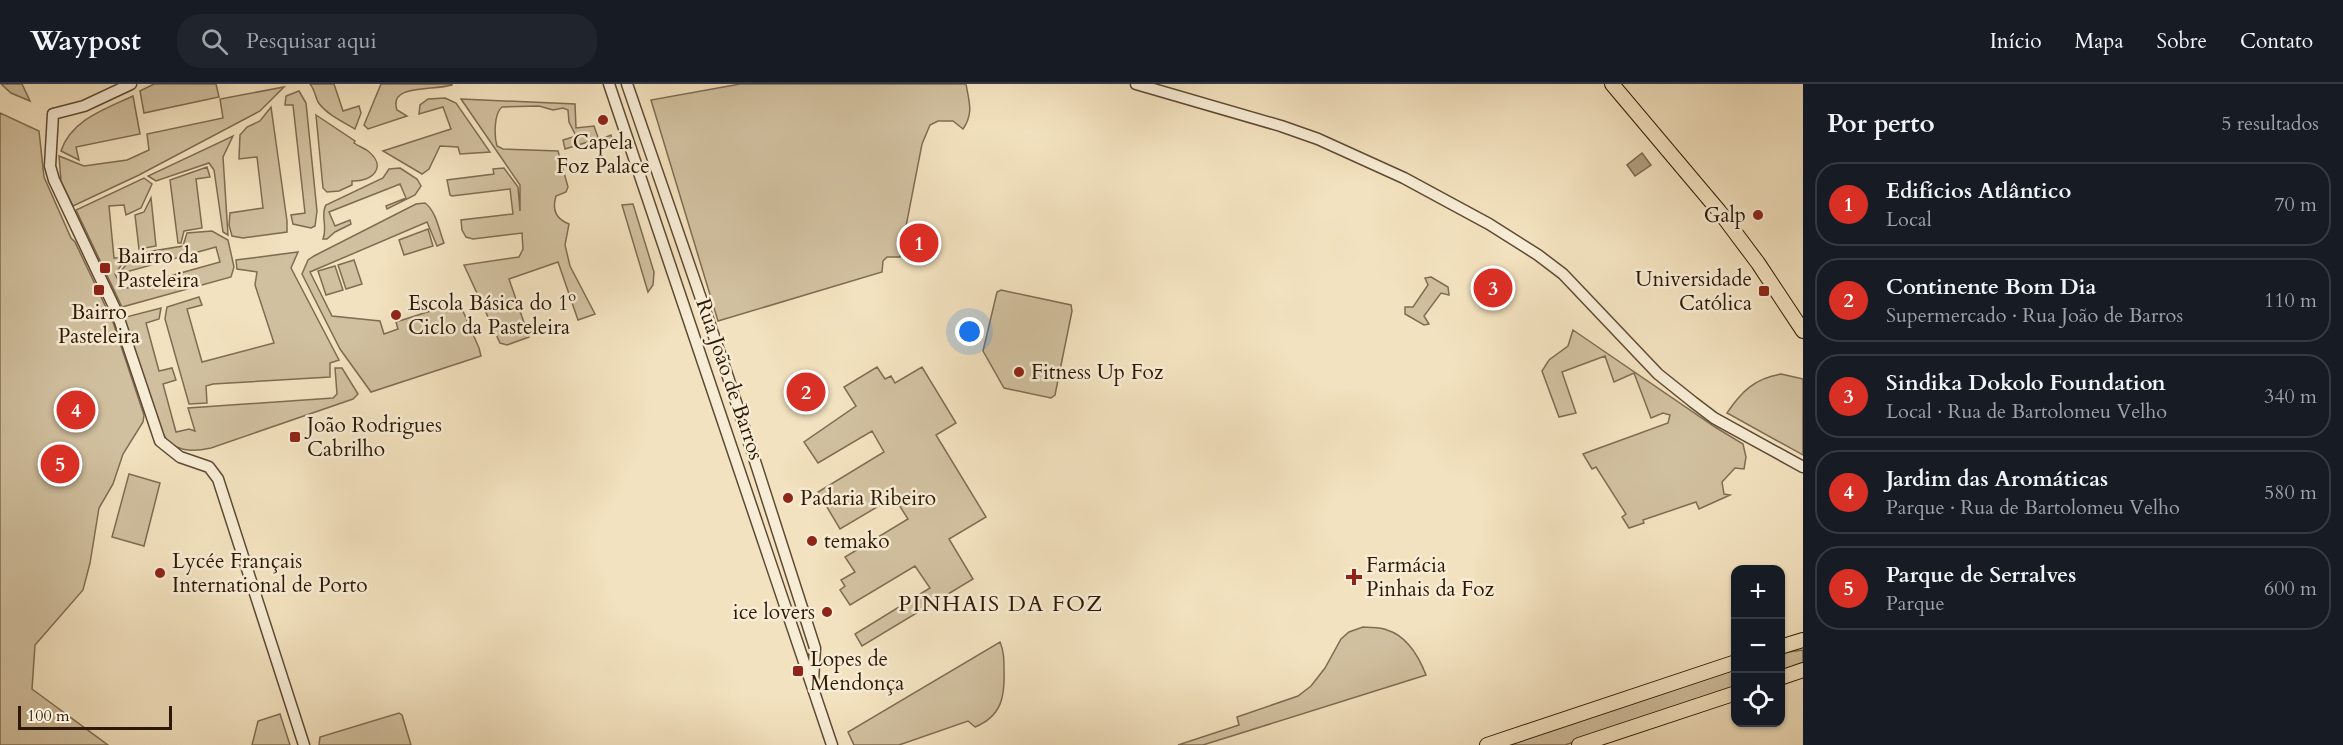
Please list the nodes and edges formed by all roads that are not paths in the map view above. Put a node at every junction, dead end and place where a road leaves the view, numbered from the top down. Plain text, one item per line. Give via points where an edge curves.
1 (131, 84) edge
2 (609, 84) edge
3 (627, 84) edge
4 (1136, 84) edge
5 (1612, 84) edge
6 (686, 312) junction
7 (710, 325) junction
8 (1803, 331) edge
9 (1803, 467) edge
10 (1803, 640) edge
11 (1785, 645) edge
12 (1731, 664) edge
13 (1803, 670) edge
14 (1785, 676) edge
15 (813, 687) junction
16 (1731, 695) edge
17 (303, 745) edge
18 (832, 745) edge
19 (1487, 745) edge
20 (1580, 745) edge

1 - 17 street via 84,106 52,114 50,166 117,313 160,441 176,454 209,467 218,479
2 - 6 street, Rua João de Barros
3 - 7 street, Rua João de Barros
4 - 9 street via 1318,139 1404,178 1489,224 1563,274 1658,374 1692,402
5 - 8 main road via 1719,210
6 - 7 street
6 - 15 street, Rua João de Barros
7 - 15 street, Rua João de Barros via 815,648
10 - 11 main road
12 - 19 main road
13 - 14 main road
15 - 18 street, Rua João de Barros
16 - 20 main road

